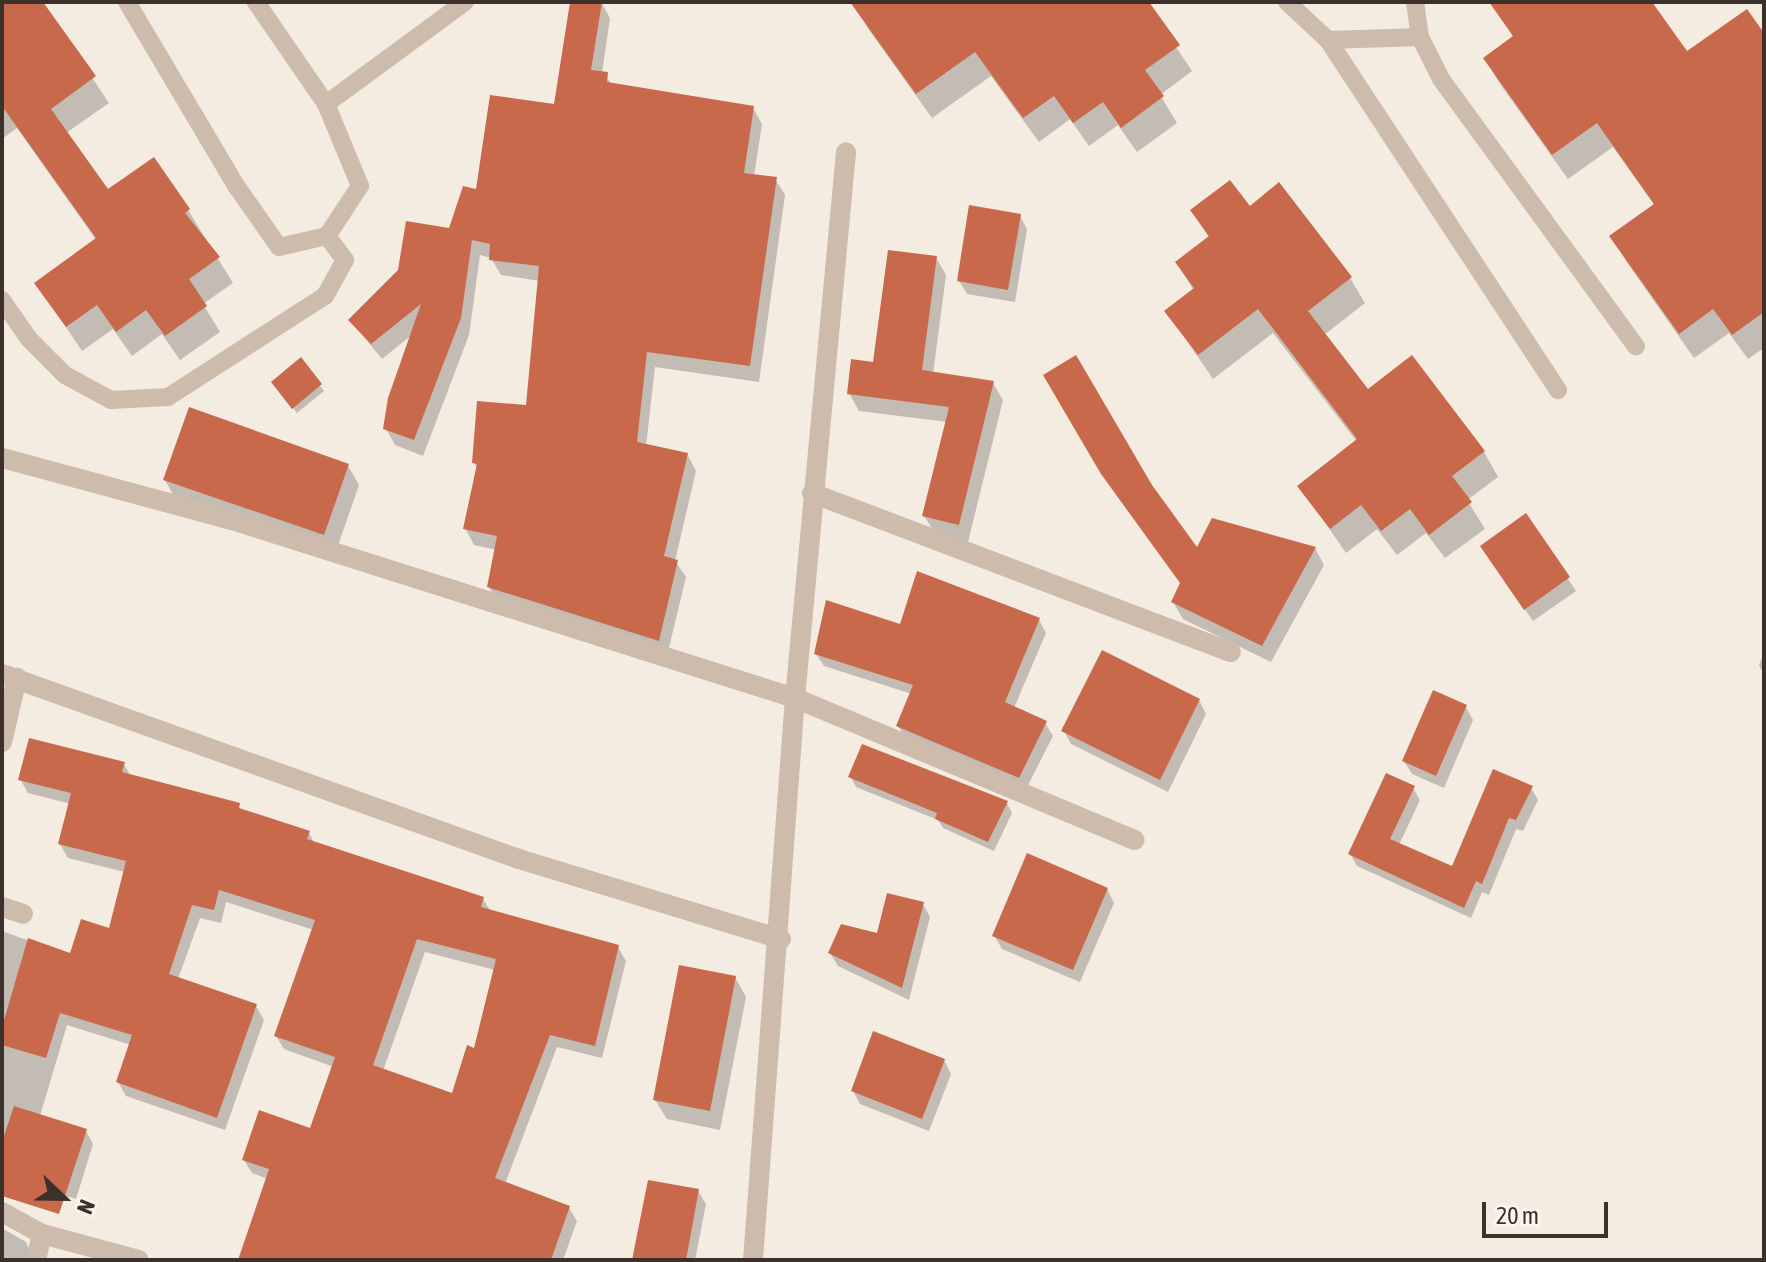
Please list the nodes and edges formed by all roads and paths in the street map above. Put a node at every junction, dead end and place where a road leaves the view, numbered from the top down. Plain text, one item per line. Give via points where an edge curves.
1 (127, 2) edge
2 (256, 2) edge
3 (465, 2) edge
4 (1287, 2) edge
5 (1415, 2) edge
6 (1420, 37) junction
7 (1328, 40) junction
8 (326, 104) junction
9 (846, 152) dead end
10 (327, 236) junction
11 (2, 300) edge
12 (1636, 346) dead end
13 (1558, 390) dead end
14 (2, 458) edge
15 (812, 493) junction
16 (1231, 652) dead end
17 (10, 676) edge
18 (795, 698) junction
19 (2, 742) edge
20 (1134, 840) dead end
21 (2, 907) edge
22 (23, 914) dead end
23 (781, 939) junction
24 (2, 1212) edge
25 (42, 1234) junction
26 (36, 1260) edge
27 (139, 1260) edge
28 (753, 1260) edge

1 - 10 lane via 237,187 279,247
2 - 8 lane
3 - 8 lane
4 - 7 lane
5 - 6 lane
6 - 7 lane
6 - 12 lane via 1441,79
7 - 13 lane
8 - 10 lane via 360,186
9 - 15 street
10 - 11 lane via 345,260 325,296 168,397 111,400 65,375 29,339
14 - 18 street via 232,520
15 - 16 street
15 - 18 street
17 - 19 street
17 - 23 street via 519,859
18 - 20 street
18 - 23 street
21 - 22 street
23 - 28 street
24 - 25 street
25 - 26 street
25 - 27 street

